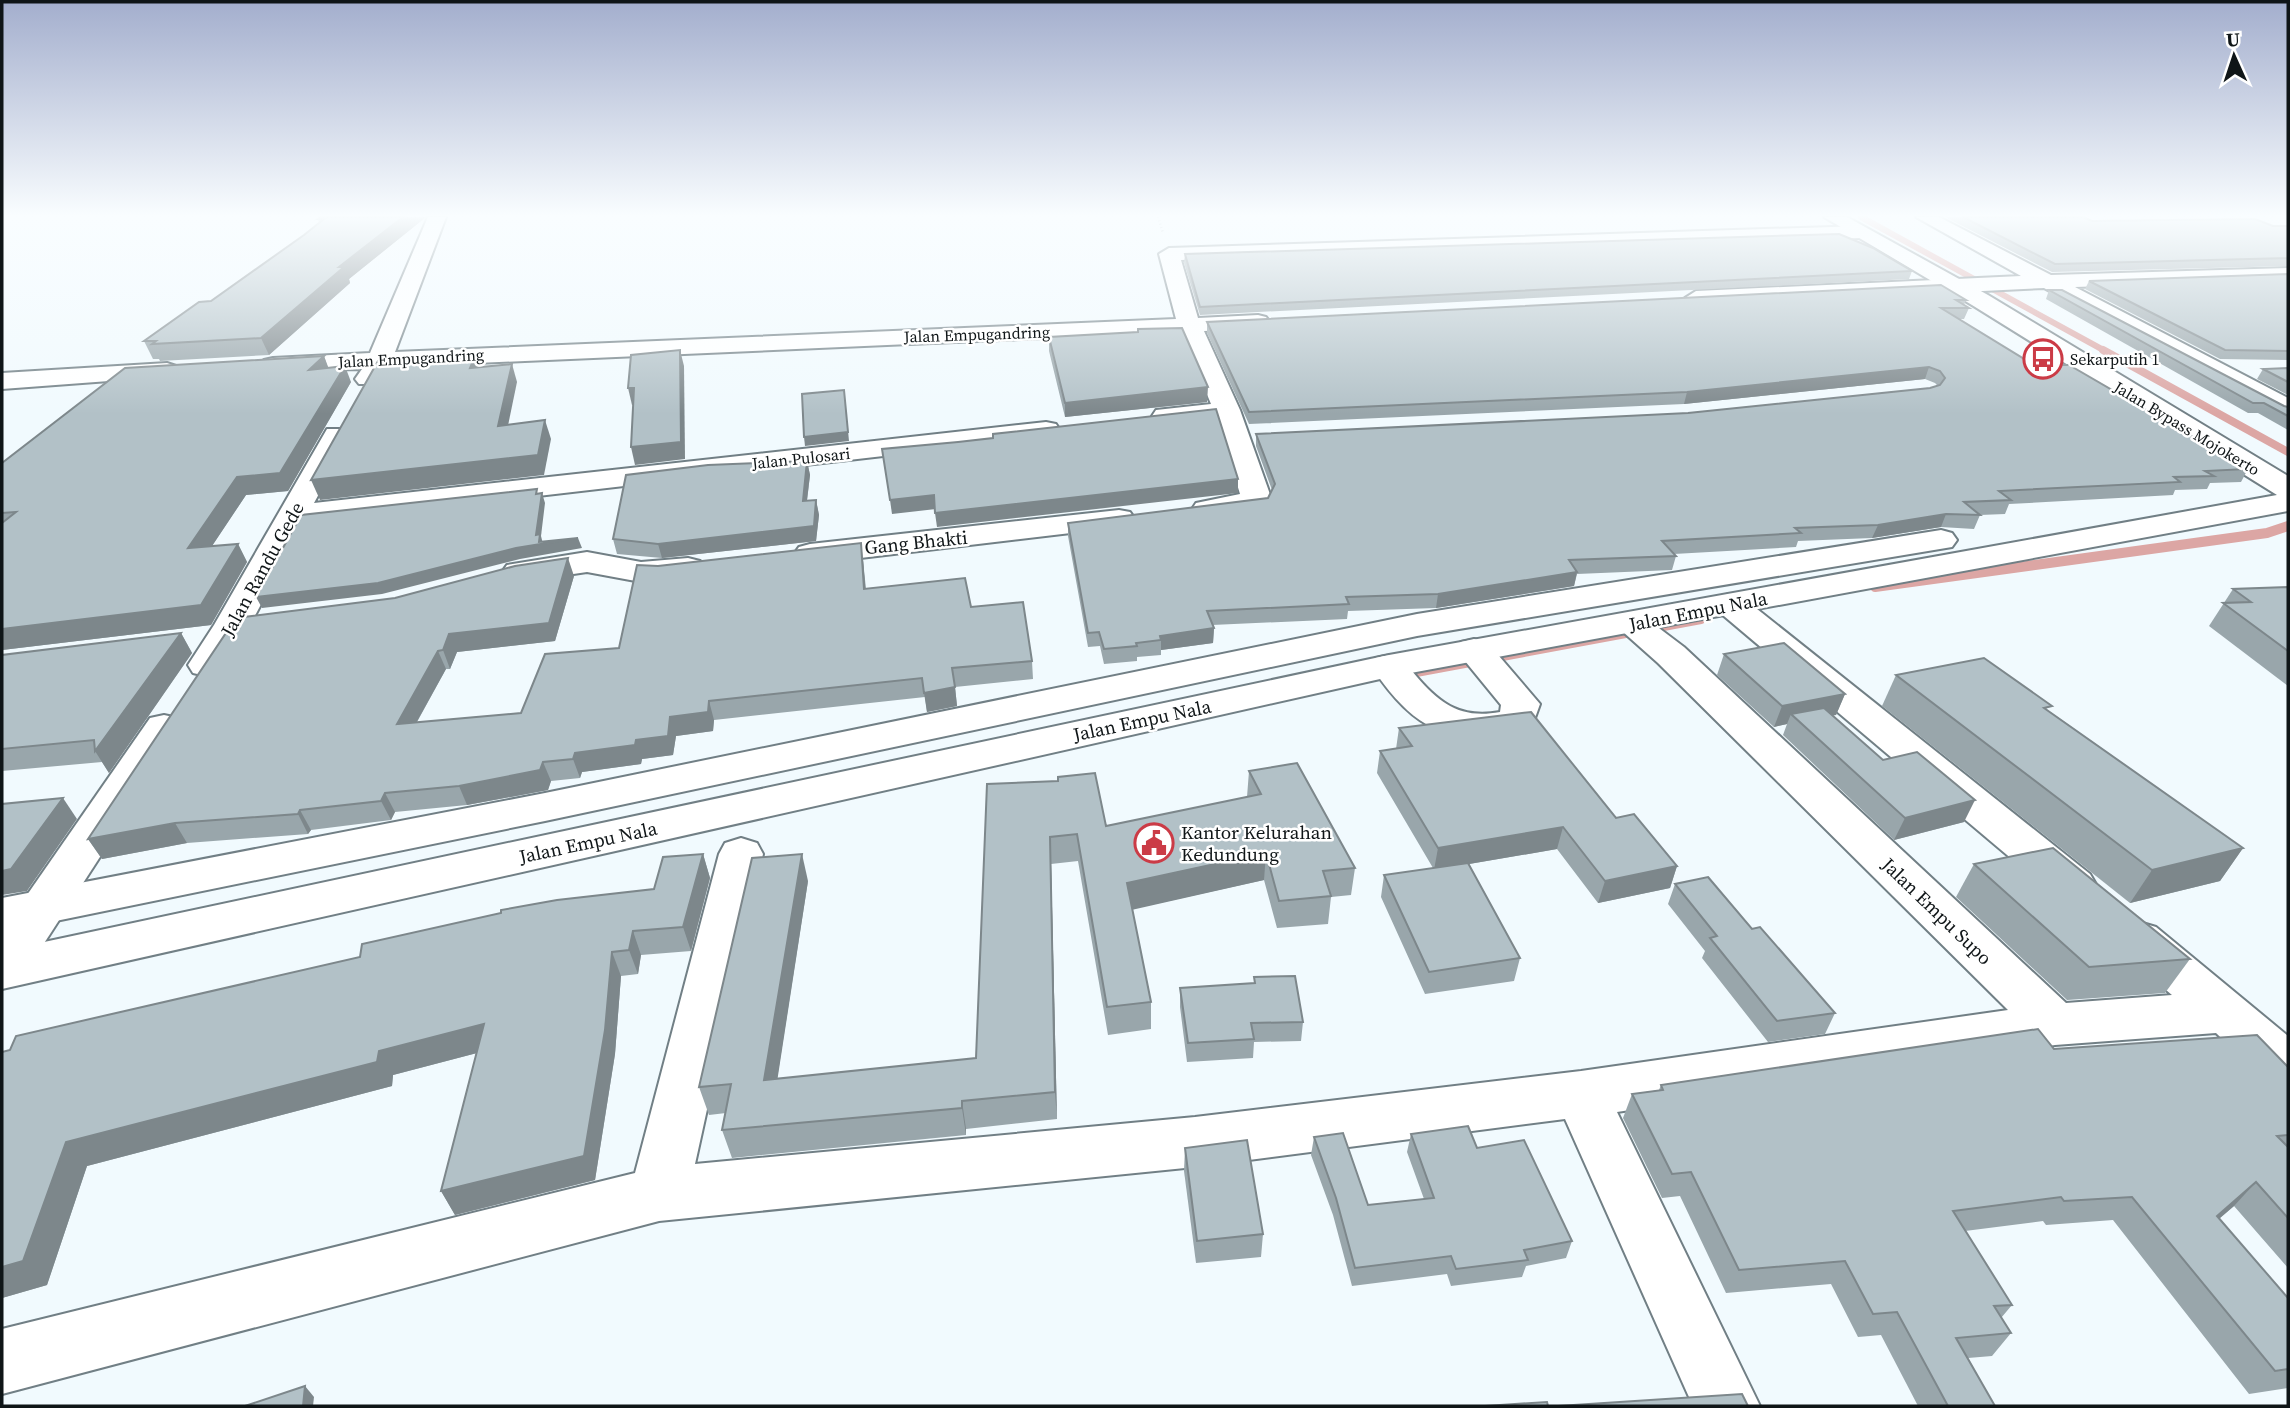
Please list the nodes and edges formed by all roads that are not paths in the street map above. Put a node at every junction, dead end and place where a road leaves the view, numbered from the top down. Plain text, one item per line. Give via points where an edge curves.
1 (411, 283) edge
2 (1177, 283) edge
3 (1969, 283) edge
4 (2086, 283) edge
5 (1972, 284) junction
6 (2056, 284) junction
7 (1679, 304) edge
8 (1279, 325) edge
9 (1191, 330) junction
10 (377, 363) junction
11 (245, 367) edge
12 (2215, 369) junction
13 (2264, 369) edge
14 (191, 370) edge
15 (2, 381) edge
16 (2288, 408) edge
17 (1135, 420) edge
18 (1070, 427) edge
19 (1242, 427) junction
20 (2284, 488) edge
21 (292, 515) junction
22 (2241, 515) junction
23 (2288, 523) edge
24 (785, 557) edge
25 (716, 565) edge
26 (489, 577) edge
27 (1742, 614) junction
28 (272, 620) edge
29 (1447, 620) junction
30 (229, 631) junction
31 (1364, 636) junction
32 (1647, 636) junction
33 (186, 641) dead end
34 (1481, 658) junction
35 (1394, 675) junction
36 (741, 854) dead end
37 (42, 906) junction
38 (2, 915) edge
39 (2, 970) edge
40 (2227, 1012) junction
41 (2055, 1024) junction
42 (2288, 1068) edge
43 (1581, 1094) junction
44 (659, 1194) junction
45 (2, 1362) edge
46 (1727, 1406) edge

1 - 10 main road, Jalan Randu Gede
2 - 9 main road
3 - 5 main road, Jalan Bypass Mojokerto
4 - 6 main road
5 - 6 main road
5 - 7 main road
5 - 20 main road, Jalan Bypass Mojokerto
6 - 12 main road
8 - 9 main road, Jalan Empugandring
9 - 10 main road, Jalan Empugandring
9 - 19 main road
10 - 11 main road, Jalan Empugandring
10 - 21 main road, Jalan Randu Gede
12 - 13 main road
12 - 16 main road
14 - 15 main road
17 - 19 main road
18 - 21 main road, Jalan Pulosari
19 - 24 main road, Gang Bhakti via 1257,500 1248,504
20 - 22 main road, Jalan Empu Nala
20 - 29 main road, Jalan Empu Nala
21 - 30 main road, Jalan Randu Gede
22 - 23 main road
22 - 27 main road, Jalan Empu Nala
25 - 26 main road via 641,572 574,563
27 - 32 main road, Jalan Empu Nala
27 - 40 main road
28 - 30 main road
29 - 31 main road, Jalan Empu Nala
29 - 34 main road
30 - 33 main road
30 - 37 main road, Jalan Randu Gede
31 - 35 main road
31 - 37 main road, Jalan Empu Nala via 545,807
32 - 34 main road, Jalan Empu Nala
32 - 41 main road, Jalan Empu Supo
34 - 35 main road, Jalan Empu Nala
34 - 35 main road via 1521,704 1517,721 1469,728 1444,718
35 - 39 main road, Jalan Empu Nala
36 - 44 main road
37 - 38 main road, Jalan Empu Nala
37 - 39 main road, Jalan Randu Gede
40 - 41 main road
40 - 42 main road
41 - 43 main road
43 - 44 main road via 1195,1142
43 - 46 main road
44 - 45 main road

